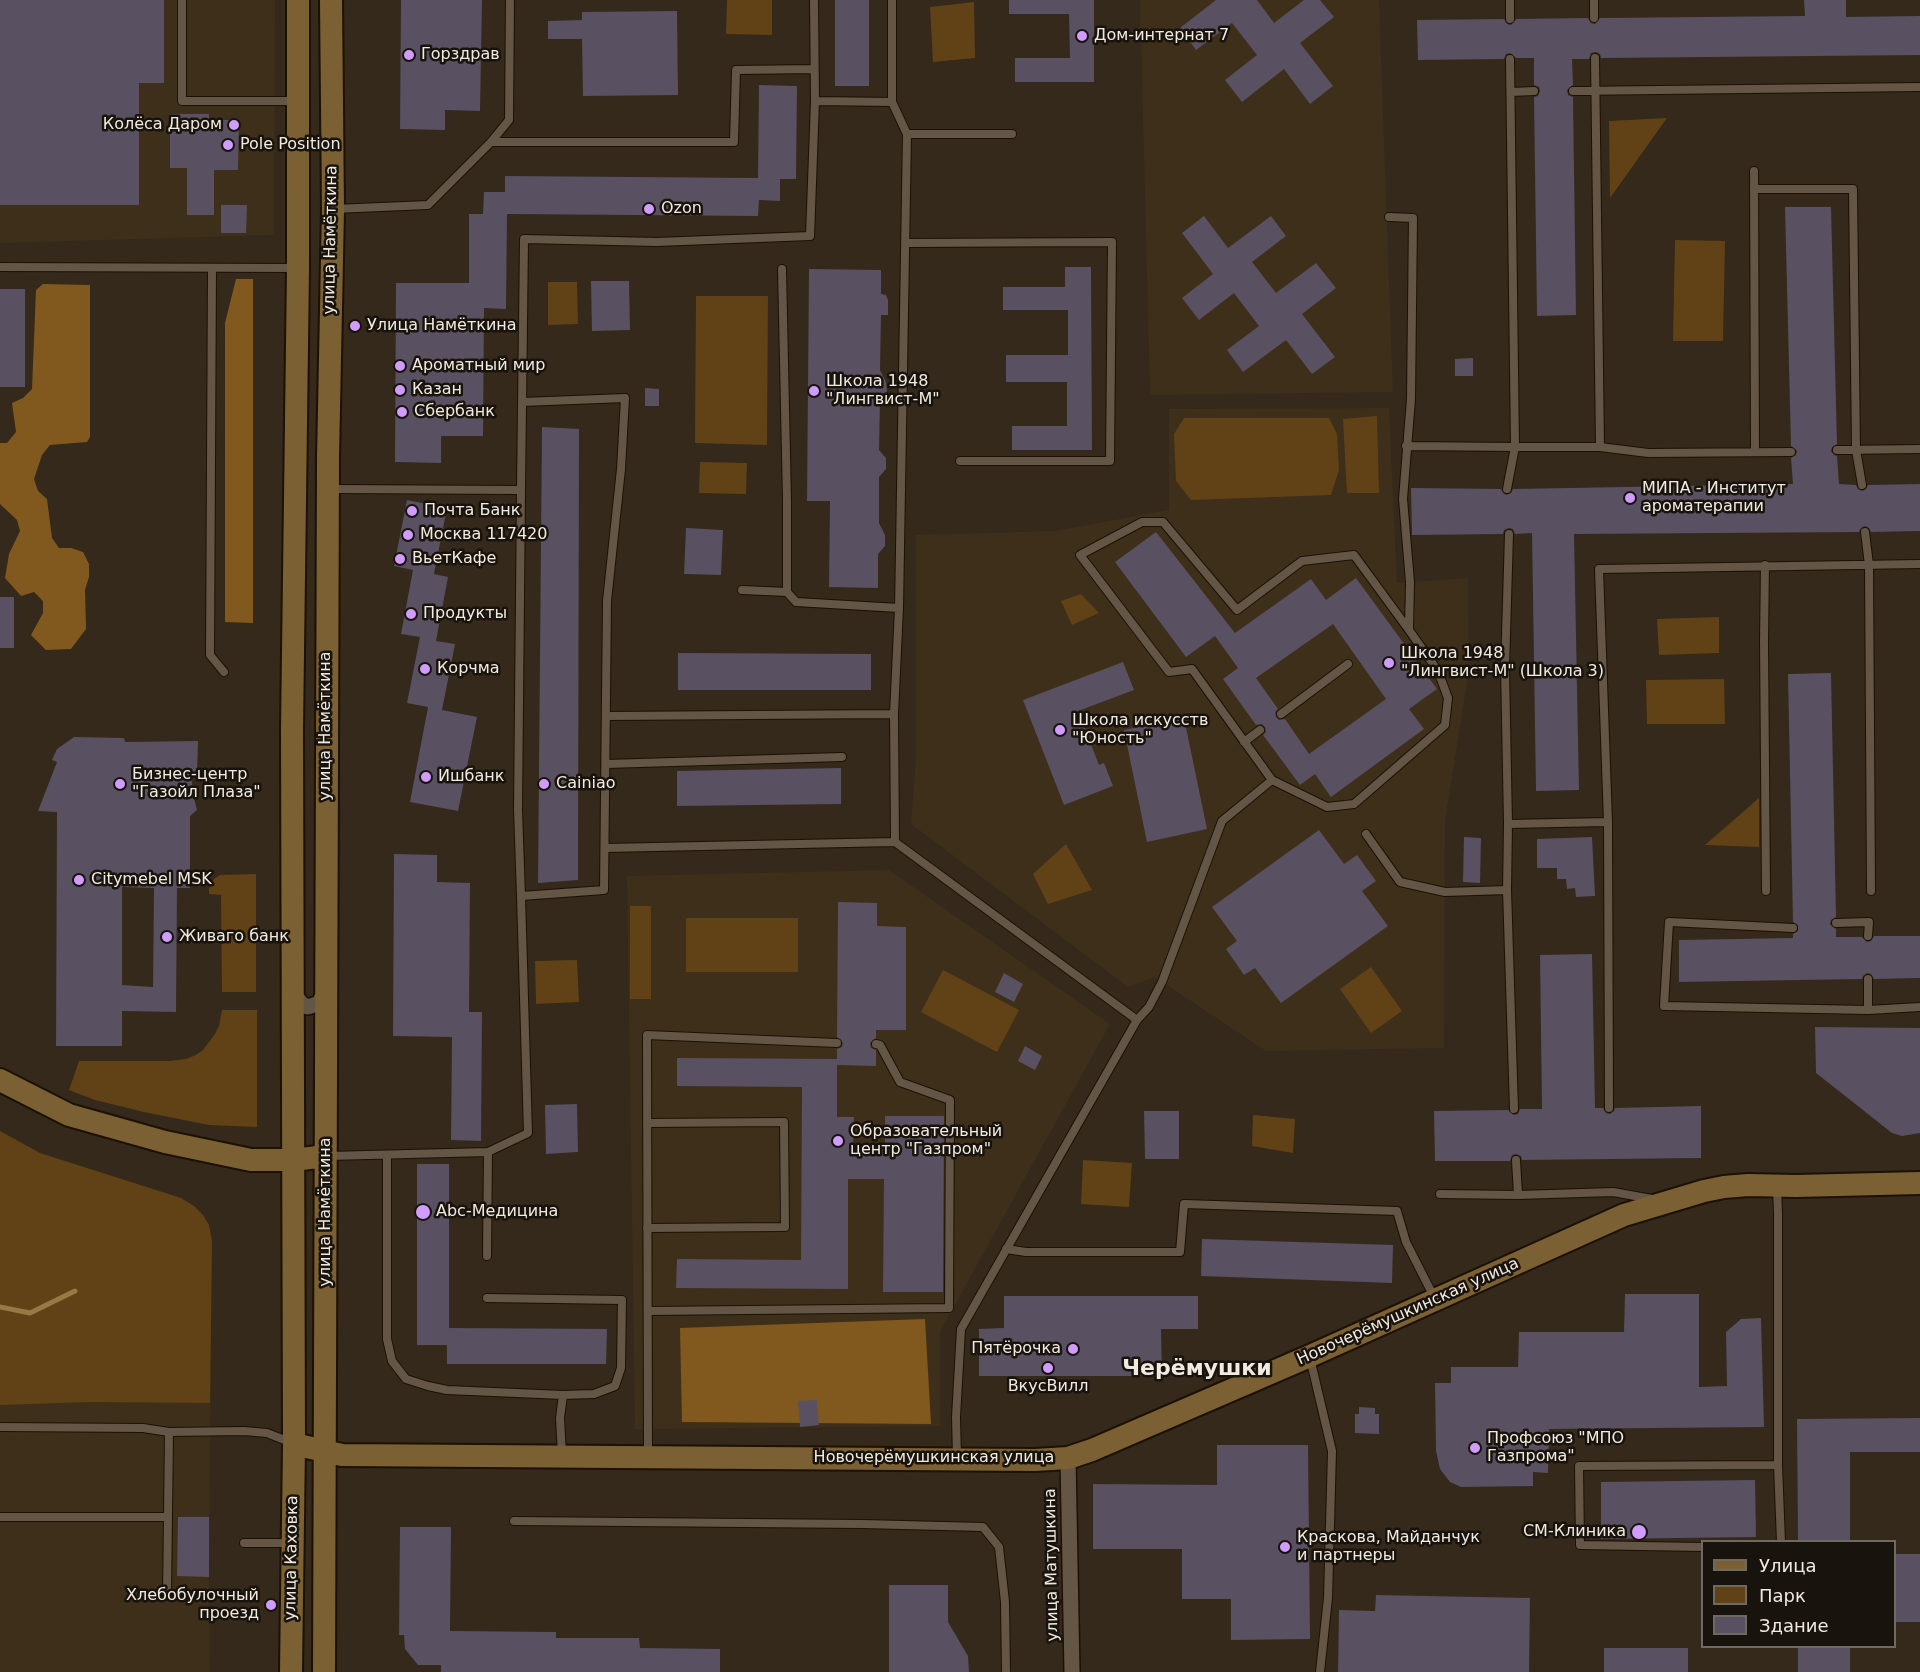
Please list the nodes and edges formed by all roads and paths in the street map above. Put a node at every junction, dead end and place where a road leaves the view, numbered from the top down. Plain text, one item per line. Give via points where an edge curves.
1 (182, 0) edge
2 (298, 0) edge
3 (331, 0) edge
4 (510, 0) edge
5 (814, 0) edge
6 (892, 0) edge
7 (1510, 0) edge
8 (1594, 0) edge
9 (1594, 18) dead end
10 (1510, 19) dead end
11 (1510, 58) dead end
12 (1595, 58) dead end
13 (814, 69) junction
14 (1920, 87) edge
15 (1534, 91) dead end
16 (1573, 91) dead end
17 (1596, 91) junction
18 (1511, 92) junction
19 (297, 101) junction
20 (814, 101) junction
21 (892, 102) junction
22 (908, 134) junction
23 (1012, 134) dead end
24 (491, 142) junction
25 (1754, 171) dead end
26 (1754, 189) junction
27 (333, 209) junction
28 (1389, 217) dead end
29 (905, 243) junction
30 (0, 267) edge
31 (212, 268) junction
32 (298, 268) junction
33 (783, 269) dead end
34 (522, 402) junction
35 (1406, 446) junction
36 (1515, 447) junction
37 (1600, 447) junction
38 (1920, 449) edge
39 (1837, 450) dead end
40 (1856, 450) junction
41 (1755, 452) junction
42 (1791, 452) dead end
43 (960, 461) dead end
44 (1862, 485) dead end
45 (328, 489) junction
46 (1507, 489) dead end
47 (521, 490) junction
48 (1865, 532) dead end
49 (1509, 534) dead end
50 (1920, 564) edge
51 (1765, 565) junction
52 (1869, 565) junction
53 (742, 590) dead end
54 (787, 592) junction
55 (899, 608) junction
56 (1408, 630) junction
57 (1348, 664) dead end
58 (224, 672) dead end
59 (894, 714) junction
60 (1281, 714) dead end
61 (607, 716) junction
62 (1260, 730) dead end
63 (1244, 742) junction
64 (842, 758) dead end
65 (606, 764) junction
66 (1272, 780) junction
67 (1608, 822) junction
68 (1508, 824) junction
69 (1366, 834) dead end
70 (895, 842) junction
71 (606, 848) junction
72 (1507, 890) junction
73 (1766, 891) dead end
74 (1871, 891) dead end
75 (521, 896) junction
76 (1836, 923) dead end
77 (1793, 928) dead end
78 (1868, 936) dead end
79 (1868, 979) dead end
80 (325, 991) junction
81 (293, 993) junction
82 (1920, 1007) edge
83 (1868, 1011) junction
84 (1137, 1020) junction
85 (837, 1043) dead end
86 (876, 1044) dead end
87 (0, 1080) edge
88 (1609, 1108) dead end
89 (1514, 1109) dead end
90 (647, 1123) junction
91 (489, 1152) junction
92 (387, 1155) junction
93 (326, 1156) junction
94 (293, 1160) junction
95 (1516, 1160) dead end
96 (1920, 1183) edge
97 (1776, 1185) junction
98 (1440, 1194) dead end
99 (1518, 1195) junction
100 (1668, 1202) junction
101 (648, 1228) junction
102 (1006, 1250) junction
103 (487, 1256) dead end
104 (487, 1298) dead end
105 (1435, 1299) junction
106 (648, 1311) junction
107 (1310, 1356) junction
108 (563, 1395) junction
109 (0, 1427) edge
110 (169, 1432) junction
111 (294, 1444) junction
112 (325, 1452) junction
113 (562, 1456) junction
114 (648, 1456) junction
115 (957, 1458) junction
116 (1068, 1458) junction
117 (1778, 1465) junction
118 (0, 1517) edge
119 (168, 1517) junction
120 (514, 1521) dead end
121 (1780, 1540) edge
122 (244, 1543) dead end
123 (292, 1543) junction
124 (1701, 1547) edge
125 (167, 1596) dead end
126 (291, 1672) edge
127 (324, 1672) edge
128 (1006, 1672) edge
129 (1072, 1672) edge
130 (1320, 1672) edge

1 - 19 lane via 182,102
2 - 19 main road, улица Намёткина
3 - 27 main road, улица Намёткина
4 - 24 lane via 509,120
5 - 13 lane
6 - 21 lane
7 - 10 lane
8 - 9 lane
11 - 18 lane
12 - 17 lane
13 - 20 lane
13 - 24 lane via 736,70 734,142
14 - 17 lane
15 - 18 lane
16 - 17 lane
17 - 37 lane
18 - 36 lane
19 - 32 main road, улица Намёткина
20 - 21 lane
20 - 34 lane via 810,236 657,242 524,238
21 - 22 lane
22 - 23 lane
22 - 29 lane
24 - 27 lane via 428,205
25 - 26 lane
26 - 40 lane via 1853,189
26 - 41 lane
27 - 45 main road, улица Намёткина
28 - 35 lane via 1413,218 1411,399
29 - 43 lane via 1112,242 1110,461
29 - 55 lane
30 - 31 lane
31 - 32 lane
31 - 58 lane via 210,655
32 - 81 main road, улица Намёткина
33 - 54 lane
34 - 47 lane
34 - 61 lane via 625,398 607,601
35 - 36 lane
35 - 56 lane via 1403,499 1410,582
36 - 37 lane
36 - 46 lane
37 - 41 lane via 1648,453
38 - 40 lane
39 - 40 lane
40 - 44 lane
41 - 42 lane
45 - 47 lane
45 - 80 main road, улица Намёткина
47 - 75 lane
48 - 52 lane
49 - 68 lane via 1505,668
50 - 52 lane
51 - 52 lane
51 - 67 lane via 1599,569
51 - 73 lane
52 - 74 lane
53 - 54 lane
54 - 55 lane via 796,602
55 - 59 lane
56 - 63 lane via 1354,555 1302,561 1237,610 1163,522 1142,522 1080,555 1169,672 1192,669
56 - 66 lane via 1438,671 1448,698 1445,725 1354,804 1327,807
57 - 60 lane
59 - 61 lane
59 - 70 lane
61 - 65 lane
62 - 63 lane
63 - 66 lane
64 - 65 lane
65 - 71 lane
66 - 84 lane via 1222,821 1162,982
67 - 68 lane
67 - 88 lane
68 - 72 lane
69 - 72 lane via 1400,882 1445,892
70 - 71 lane
70 - 84 lane
71 - 75 lane via 604,890
72 - 89 lane
75 - 91 lane via 528,1133
76 - 78 lane via 1869,922
77 - 83 lane via 1669,922 1664,1006
79 - 83 lane
80 - 81 street via 319,1003 308,1007
80 - 93 main road, улица Намёткина
81 - 94 main road, улица Намёткина
82 - 83 lane
84 - 102 lane
85 - 90 lane via 647,1035
86 - 106 lane via 900,1082 950,1100 949,1308
87 - 94 main road via 69,1115 165,1142 251,1160
90 - 101 lane
90 - 101 lane via 784,1122 785,1227
91 - 92 lane
91 - 103 lane
92 - 93 lane
92 - 108 lane via 387,1339 392,1361 406,1379 447,1390
93 - 94 main road
93 - 112 main road, улица Намёткина
94 - 111 main road, улица Намёткина
95 - 99 lane
96 - 97 main road, Новочерёмушкинская улица
97 - 100 main road, Новочерёмушкинская улица via 1724,1187
97 - 117 lane
98 - 99 lane
99 - 100 lane via 1612,1192
100 - 105 main road, Новочерёмушкинская улица via 1624,1215
101 - 106 lane
102 - 105 lane via 1180,1252 1184,1204 1397,1211 1406,1242
102 - 115 lane via 961,1329
104 - 108 lane via 622,1300 621,1368 615,1386 594,1394
105 - 107 main road, Новочерёмушкинская улица
106 - 114 lane
107 - 116 main road, Новочерёмушкинская улица
107 - 130 lane via 1332,1451 1328,1598
108 - 113 lane
109 - 110 lane via 142,1428
110 - 111 lane via 267,1433
110 - 119 lane
111 - 112 main road, Новочерёмушкинская улица
111 - 123 main road, улица Каховка
112 - 113 main road, Новочерёмушкинская улица
112 - 127 main road, улица Каховка
113 - 114 main road, Новочерёмушкинская улица
114 - 115 main road, Новочерёмушкинская улица
115 - 116 main road, Новочерёмушкинская улица
116 - 129 street, улица Матушкина
117 - 121 lane
117 - 124 lane via 1579,1466 1580,1545
118 - 119 lane
119 - 125 lane
120 - 128 lane via 982,1527 999,1546
122 - 123 lane
123 - 126 main road, улица Каховка

